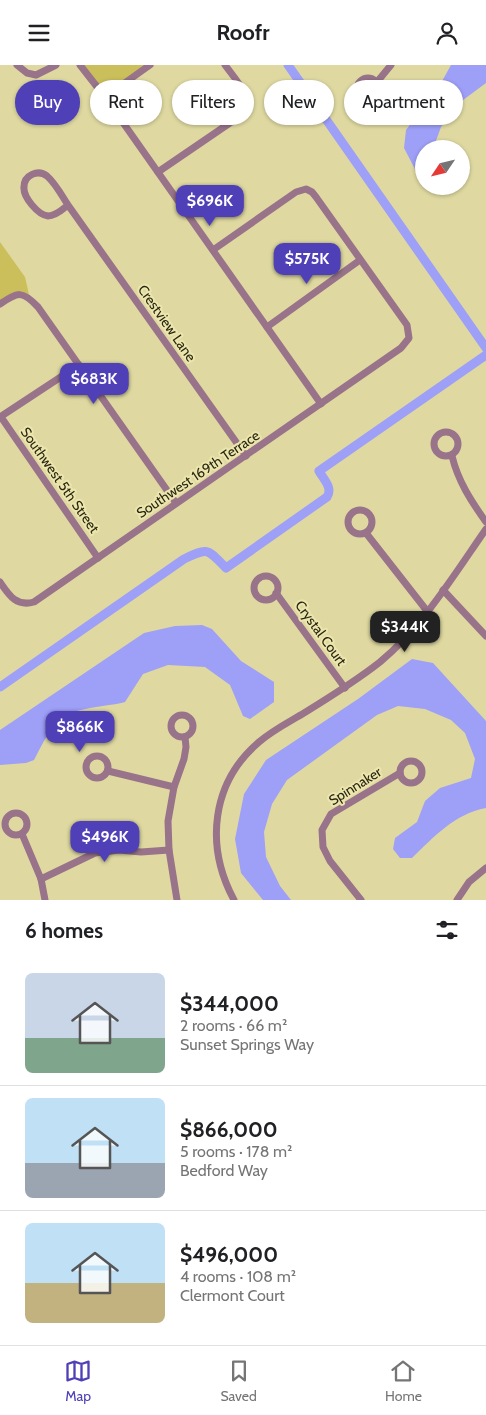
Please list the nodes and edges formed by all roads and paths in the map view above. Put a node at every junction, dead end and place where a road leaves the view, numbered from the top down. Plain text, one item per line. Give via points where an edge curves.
1 (17, 65) edge
2 (56, 65) edge
3 (80, 65) edge
4 (150, 65) edge
5 (225, 65) edge
6 (391, 65) edge
7 (92, 80) edge
8 (129, 80) edge
9 (379, 80) edge
10 (125, 125) edge
11 (158, 172) junction
12 (68, 205) junction
13 (213, 250) junction
14 (360, 260) junction
15 (0, 305) edge
16 (267, 327) junction
17 (79, 365) junction
18 (321, 404) junction
19 (0, 417) edge
20 (452, 455) dead end
21 (246, 456) junction
22 (176, 503) junction
23 (486, 522) edge
24 (486, 529) edge
25 (366, 533) dead end
26 (98, 557) junction
27 (0, 582) edge
28 (443, 590) junction
29 (276, 593) dead end
30 (427, 611) junction
31 (486, 636) edge
32 (345, 688) junction
33 (185, 737) dead end
34 (108, 771) dead end
35 (400, 773) dead end
36 (174, 787) junction
37 (22, 834) dead end
38 (168, 850) junction
39 (486, 868) edge
40 (41, 879) junction
41 (44, 900) edge
42 (177, 900) edge
43 (234, 900) edge
44 (360, 900) edge
45 (457, 900) edge

1 - 2 street via 36,75
3 - 7 street
4 - 8 street
5 - 11 street via 245,94 243,114
6 - 9 street
10 - 11 street
11 - 13 street
12 - 12 street, Crestview Lane via 46,176 34,173 26,181 26,195 45,215 53,215
12 - 21 street, Crestview Lane
13 - 14 street via 296,192 306,189 316,197
13 - 16 street
14 - 16 street
14 - 18 street, Southwest 169th Terrace via 407,325 409,338 401,348
15 - 17 street via 14,295 30,299
16 - 18 street
17 - 19 street
17 - 22 street
18 - 21 street, Southwest 169th Terrace
19 - 26 street, Southwest 5th Street
20 - 23 street via 455,471 467,495
21 - 22 street, Southwest 169th Terrace
22 - 26 street, Southwest 169th Terrace
24 - 28 street
25 - 30 street
26 - 27 street, Southwest 169th Terrace via 27,604 15,601
28 - 30 street
28 - 31 street
29 - 32 street, Crystal Court
30 - 32 street via 408,636
32 - 43 street via 259,742 230,778 221,799 216,834 219,863
33 - 36 street via 184,759
34 - 36 street
35 - 44 street, Spinnaker via 331,814 322,830 323,847 330,861
36 - 38 street via 168,821
37 - 40 street
38 - 40 street via 95,853
38 - 42 street
39 - 45 street via 469,882
40 - 41 street

